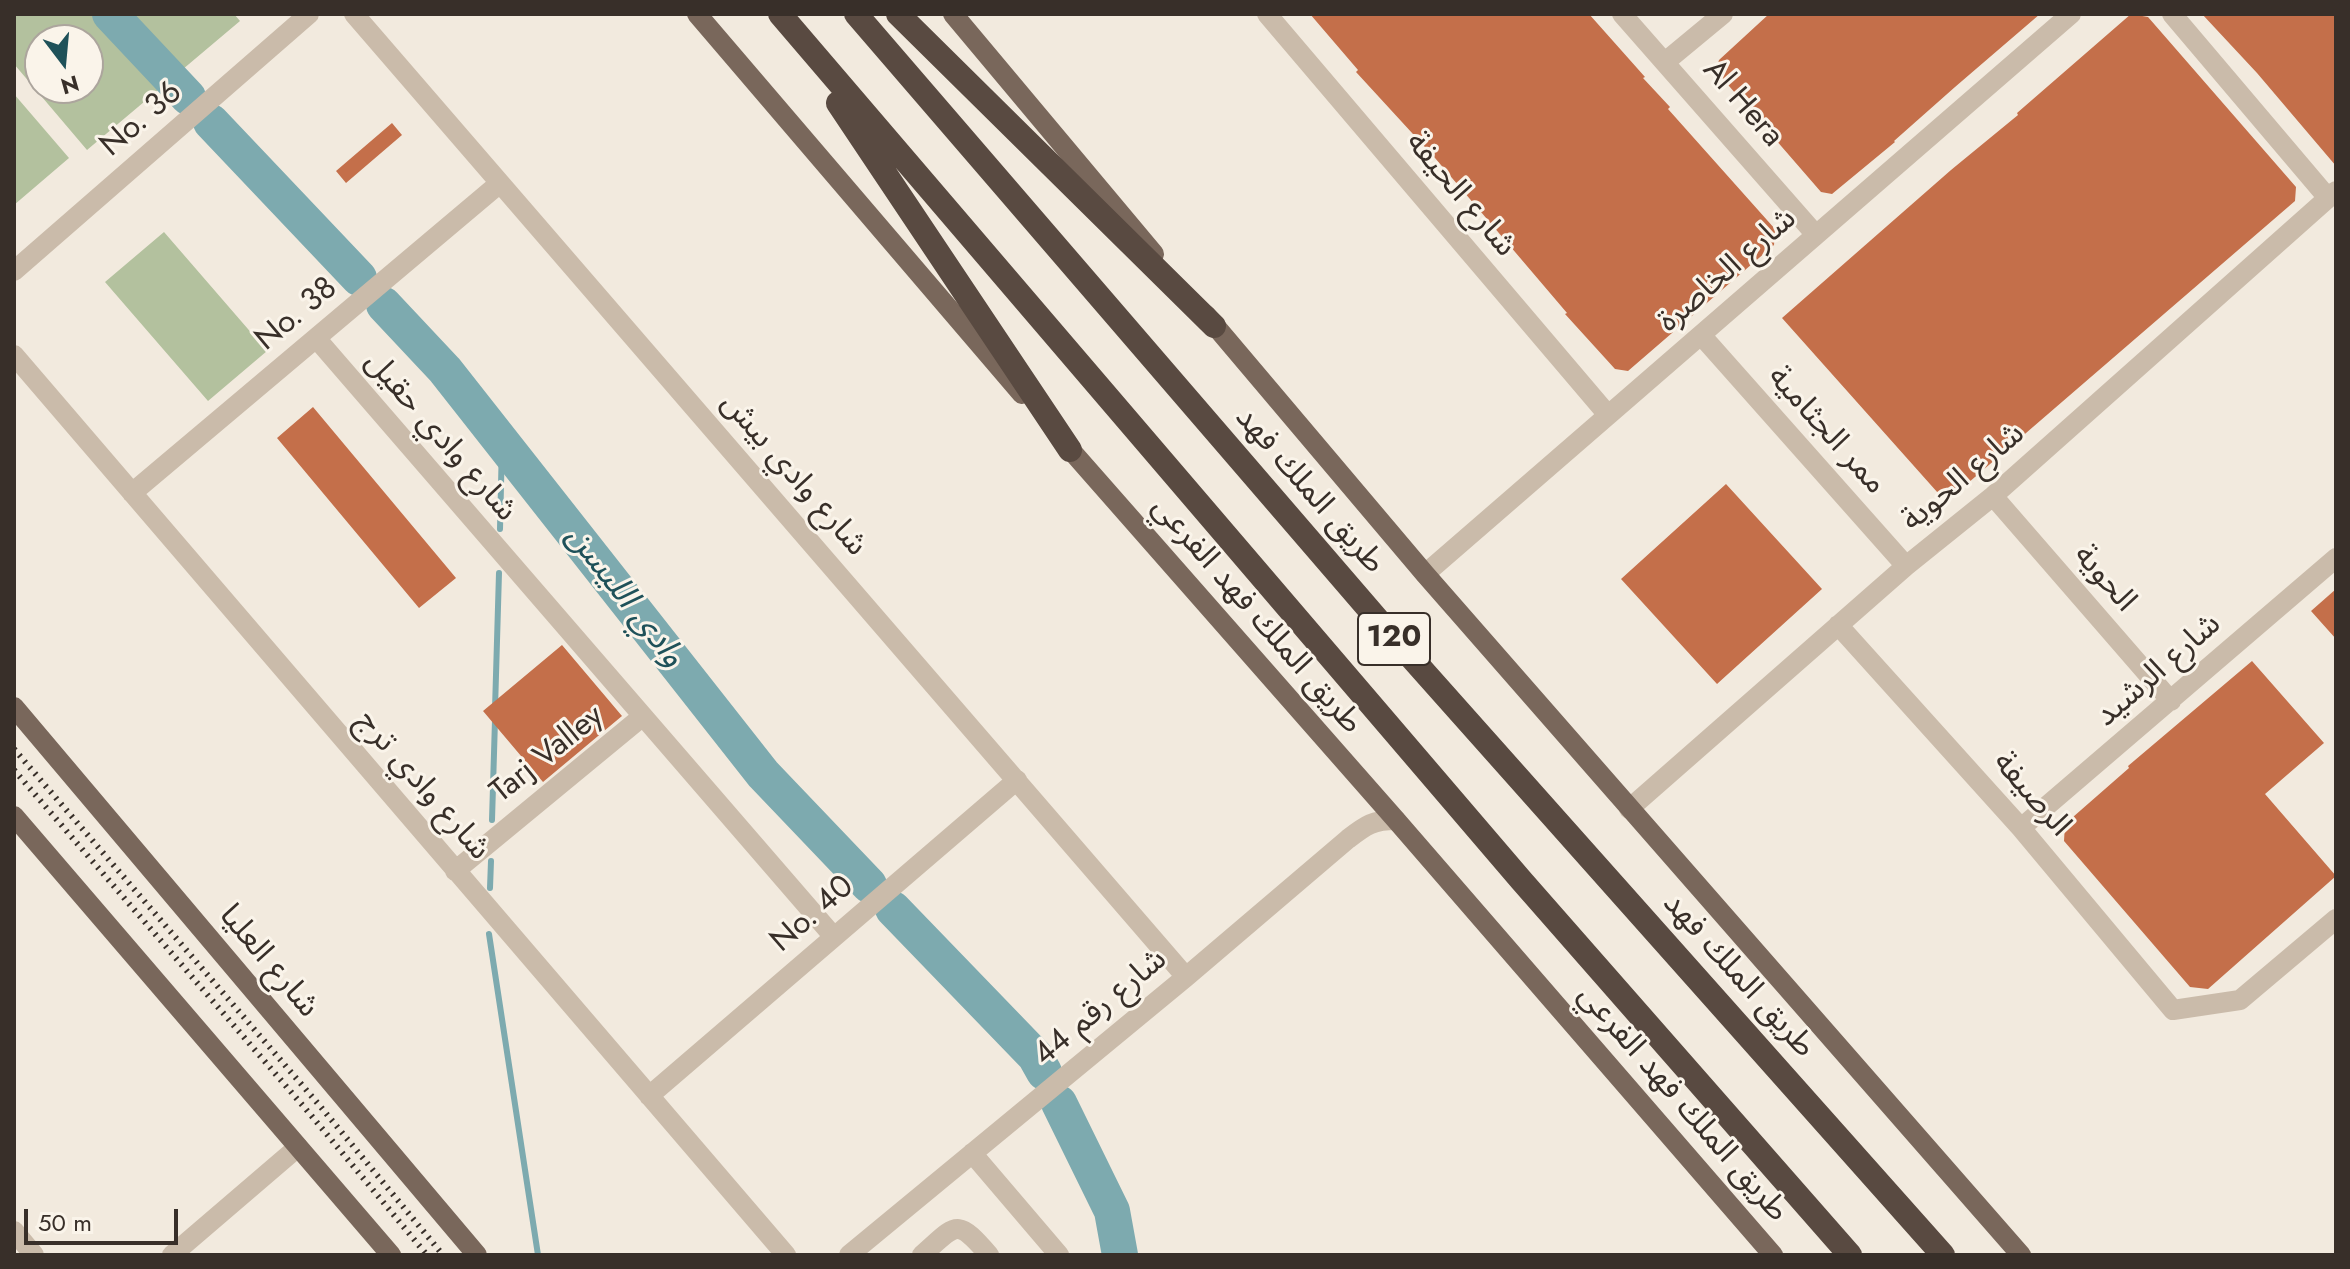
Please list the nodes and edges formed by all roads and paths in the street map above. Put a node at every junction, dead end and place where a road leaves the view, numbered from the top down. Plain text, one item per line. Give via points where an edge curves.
1 (309, 14) edge
2 (354, 14) edge
3 (697, 14) edge
4 (779, 14) edge
5 (856, 14) edge
6 (898, 14) edge
7 (953, 14) edge
8 (1267, 14) edge
9 (1622, 14) edge
10 (1723, 14) edge
11 (2071, 14) edge
12 (2172, 14) edge
13 (1665, 62) junction
14 (500, 183) junction
15 (2332, 194) edge
16 (1816, 235) junction
17 (14, 271) edge
18 (1214, 326) junction
19 (1701, 335) junction
20 (316, 338) junction
21 (14, 355) edge
22 (1608, 415) junction
23 (1070, 450) junction
24 (132, 493) junction
25 (1993, 496) junction
26 (2336, 558) edge
27 (1906, 566) junction
28 (1425, 574) junction
29 (1838, 625) junction
30 (2171, 701) junction
31 (14, 707) edge
32 (643, 716) junction
33 (1017, 780) junction
34 (1629, 809) junction
35 (14, 816) edge
36 (1396, 820) junction
37 (2021, 828) junction
38 (455, 871) junction
39 (2336, 919) edge
40 (834, 937) junction
41 (1186, 977) junction
42 (649, 1096) junction
43 (298, 1147) junction
44 (972, 1153) junction
45 (14, 1231) edge
46 (854, 1253) edge
47 (34, 1255) edge
48 (172, 1255) edge
49 (391, 1255) edge
50 (477, 1255) edge
51 (786, 1255) edge
52 (922, 1255) edge
53 (989, 1255) edge
54 (1059, 1255) edge
55 (1773, 1255) edge
56 (1850, 1255) edge
57 (1943, 1255) edge
58 (2021, 1255) edge

1 - 17 street, No. 36
2 - 14 street, شارع وادي بيش
3 - 23 main road, طريق الملك فهد الفرعي
4 - 23 highway
4 - 56 highway, 120 via 1510,868
5 - 57 highway, طريق الملك فهد / 120 via 1385,628
6 - 18 highway
7 - 18 main road
8 - 22 street, شارع الحيفة
9 - 13 street, Al Hera
10 - 13 street
11 - 16 street, شارع الخاصرة
12 - 15 street
13 - 16 street, Al Hera
14 - 20 street, No. 38
14 - 33 street, شارع وادي بيش
15 - 25 street, شارع الحوية
16 - 19 street, شارع الخاصرة
18 - 28 main road
19 - 22 street, شارع الخاصرة
19 - 27 street, ممر الجثامية
20 - 24 street, No. 38
20 - 32 street, شارع وادي حقيل
21 - 24 street, شارع وادي ترج
22 - 28 street, شارع الخاصرة
23 - 36 main road, طريق الملك فهد الفرعي
24 - 38 street, شارع وادي ترج
25 - 27 street, شارع الحوية
25 - 30 street, الحوية
26 - 30 street, شارع الرشيد
27 - 29 street, شارع الحوية
28 - 34 main road
29 - 34 street, شارع الحوية
29 - 37 street, الرصيفة
30 - 37 street, شارع الرشيد
31 - 50 main road, شارع العليا
32 - 38 street, Tarj Valley
32 - 40 street, شارع وادي حقيل
33 - 40 street, No. 40
33 - 41 street, شارع وادي بيش
34 - 58 main road
35 - 43 main road
36 - 41 street, شارع رقم 44 via 1365,826
36 - 55 main road, طريق الملك فهد الفرعي
37 - 39 street, الرصيفة via 2173,1010 2240,1000
38 - 42 street, شارع وادي ترج
40 - 42 street, No. 40
41 - 44 street, شارع رقم 44
42 - 51 street, شارع وادي ترج
43 - 48 street
43 - 49 main road
44 - 46 street, شارع رقم 44
44 - 54 street
45 - 47 street
52 - 53 street via 958,1228 968,1231

